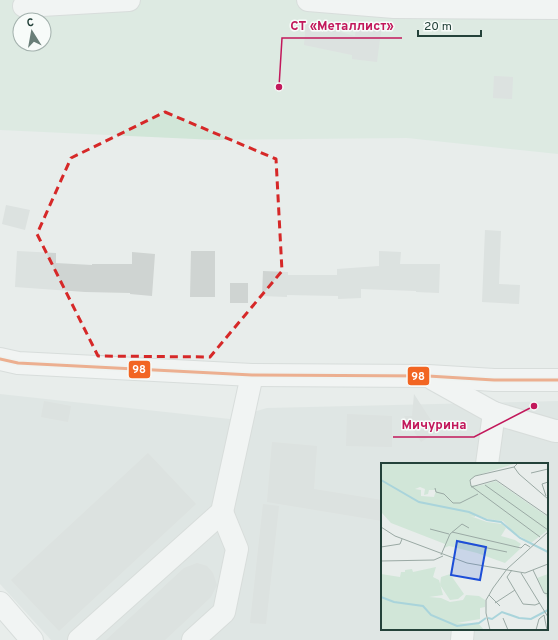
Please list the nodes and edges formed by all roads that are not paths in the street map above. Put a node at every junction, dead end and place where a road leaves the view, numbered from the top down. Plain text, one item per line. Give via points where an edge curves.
1 (129, 0) edge
2 (308, 0) edge
3 (492, 4) edge
4 (24, 6) dead end
5 (558, 8) edge
6 (0, 359) edge
7 (252, 375) junction
8 (428, 376) junction
9 (558, 380) edge
10 (494, 414) junction
11 (558, 430) edge
12 (487, 463) edge
13 (222, 512) junction
14 (0, 603) edge
15 (463, 630) edge
16 (32, 640) edge
17 (79, 640) edge
18 (193, 640) edge
19 (462, 640) edge

1 - 4 street
2 - 3 street via 394,7
3 - 5 street
6 - 7 street via 18,363
7 - 8 street
7 - 13 street
8 - 9 street
8 - 10 street
10 - 11 street via 555,432
10 - 12 street
13 - 17 street
13 - 18 street via 237,549 224,612
14 - 16 street
15 - 19 street

